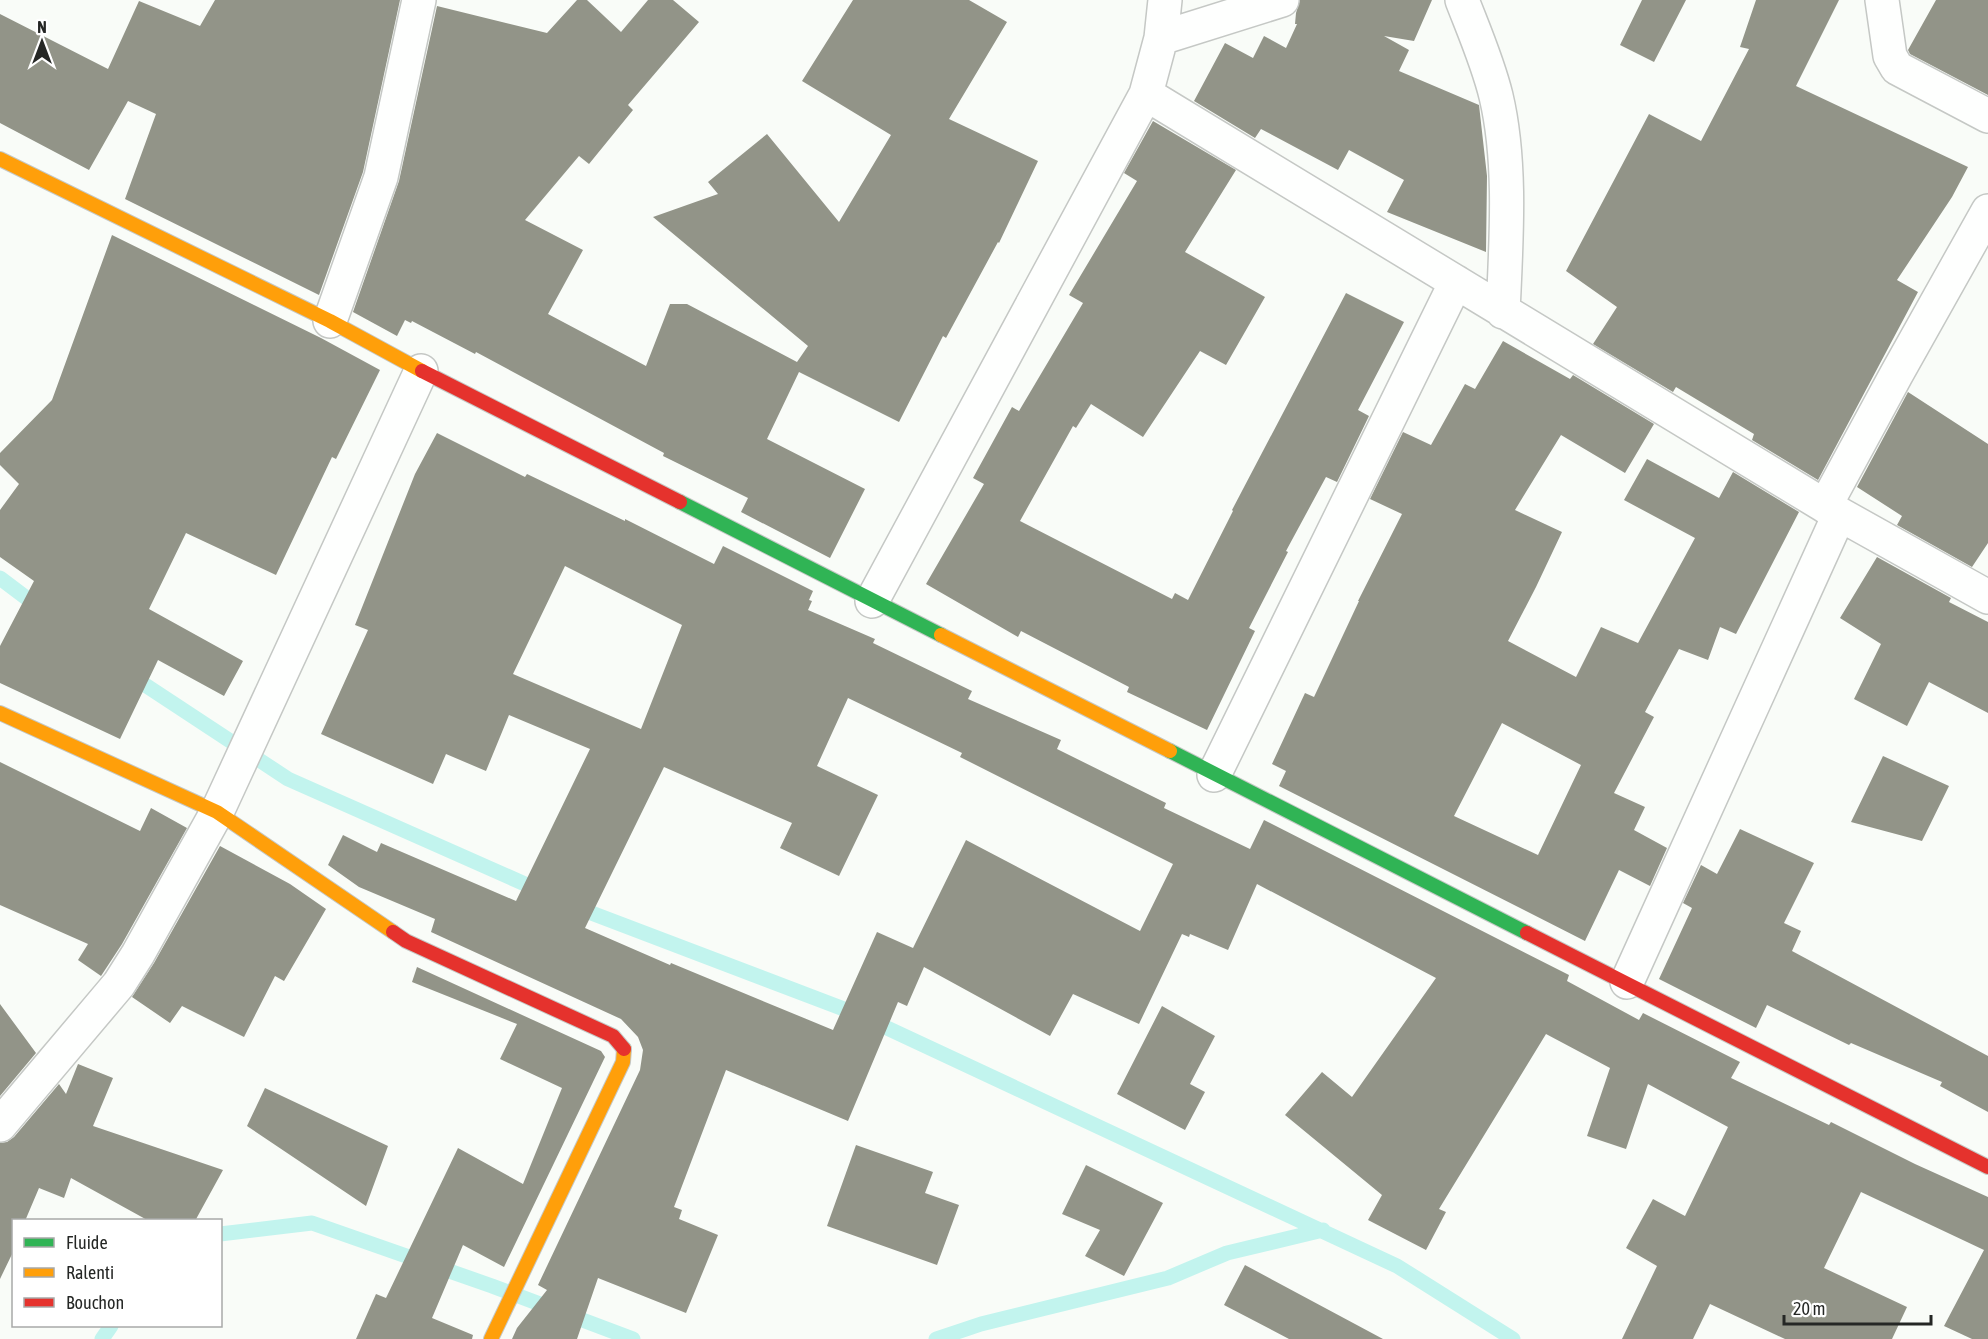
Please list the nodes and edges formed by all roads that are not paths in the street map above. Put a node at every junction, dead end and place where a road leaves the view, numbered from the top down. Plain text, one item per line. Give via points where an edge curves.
1 (419, 0) edge
2 (1165, 0) edge
3 (1282, 0) edge
4 (1462, 0) edge
5 (1882, 0) edge
6 (1161, 38) junction
7 (1146, 94) junction
8 (1988, 116) edge
9 (0, 159) edge
10 (1988, 211) edge
11 (1456, 282) junction
12 (1503, 312) junction
13 (330, 321) junction
14 (421, 371) junction
15 (1832, 510) junction
16 (1988, 597) edge
17 (872, 601) junction
18 (0, 713) edge
19 (1214, 775) junction
20 (224, 797) junction
21 (1627, 982) junction
22 (0, 1125) edge
23 (1988, 1167) edge
24 (492, 1339) edge

1 - 13 street via 381,177
2 - 6 street
3 - 6 street
4 - 12 street via 1496,96 1503,135
5 - 8 street via 1890,56 1897,68
6 - 7 street
7 - 11 street
7 - 17 street
9 - 13 street
10 - 15 street via 1901,365
11 - 12 street
11 - 19 street
12 - 15 street
13 - 14 street
14 - 17 street
14 - 20 street
15 - 16 street
15 - 21 street
17 - 19 street
18 - 20 street
19 - 21 street
20 - 22 street via 119,984
20 - 24 street via 406,941 613,1036 624,1048 623,1062
21 - 23 street

